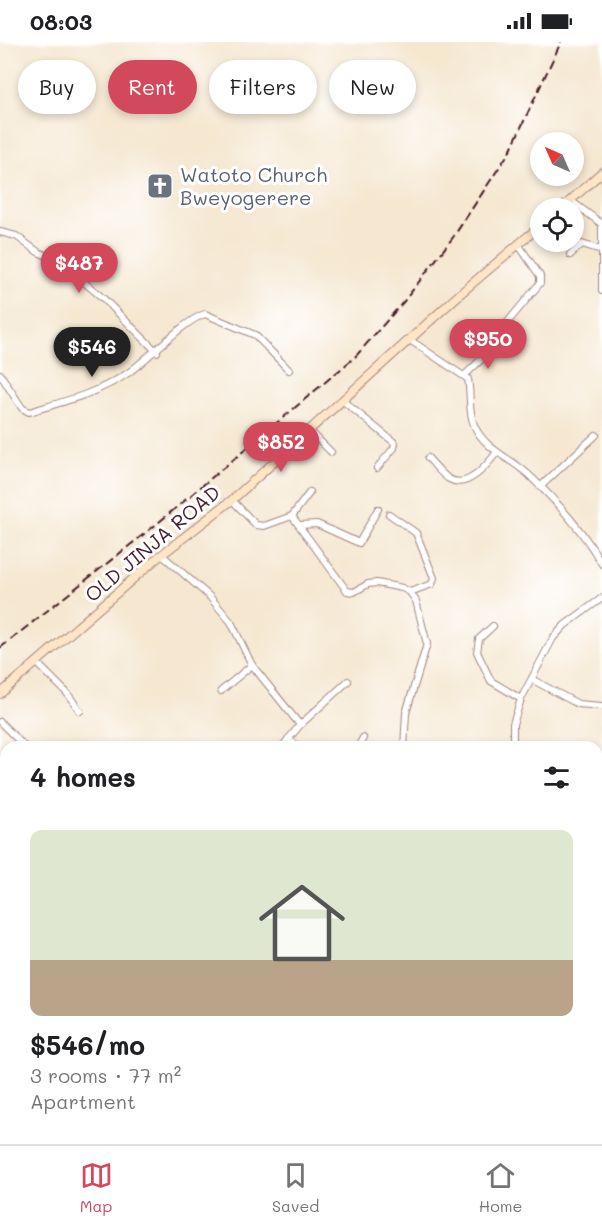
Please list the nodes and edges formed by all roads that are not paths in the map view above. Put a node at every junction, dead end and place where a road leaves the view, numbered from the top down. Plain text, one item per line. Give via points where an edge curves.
1 (602, 172) edge
2 (574, 198) edge
3 (584, 211) edge
4 (602, 224) edge
5 (0, 232) edge
6 (530, 234) edge
7 (518, 244) junction
8 (601, 250) edge
9 (570, 255) dead end
10 (602, 291) edge
11 (507, 323) dead end
12 (410, 340) junction
13 (494, 347) dead end
14 (157, 352) junction
15 (289, 370) dead end
16 (0, 374) edge
17 (464, 376) junction
18 (343, 401) junction
19 (310, 431) junction
20 (597, 435) dead end
21 (331, 452) dead end
22 (497, 452) junction
23 (429, 458) dead end
24 (377, 468) dead end
25 (541, 486) junction
26 (310, 492) dead end
27 (232, 500) junction
28 (378, 509) dead end
29 (389, 514) dead end
30 (292, 516) junction
31 (300, 525) junction
32 (162, 555) junction
33 (602, 564) edge
34 (410, 592) junction
35 (602, 598) edge
36 (493, 626) dead end
37 (37, 663) junction
38 (252, 665) junction
39 (533, 680) junction
40 (348, 681) dead end
41 (221, 691) dead end
42 (0, 694) edge
43 (521, 699) junction
44 (602, 706) edge
45 (80, 711) dead end
46 (0, 722) edge
47 (300, 725) junction
48 (363, 738) dead end
49 (288, 739) joint
50 (19, 741) edge
51 (291, 741) edge
52 (361, 741) edge
53 (404, 741) edge
54 (513, 741) edge

1 - 2 main road
3 - 4 street
4 - 8 street
5 - 14 street via 24,240 38,252 59,261
6 - 7 main road, OLD JINJA ROAD
7 - 11 street via 540,276 540,283
7 - 12 main road, OLD JINJA ROAD
8 - 9 street via 582,244
8 - 10 street
12 - 17 street
12 - 18 main road, OLD JINJA ROAD
13 - 17 street
14 - 15 street via 200,315 211,314 255,334
14 - 16 street via 112,382 28,412
17 - 22 street via 468,379 475,426
18 - 19 main road, OLD JINJA ROAD
18 - 24 street via 395,443
19 - 21 street
19 - 27 main road, OLD JINJA ROAD
20 - 25 street
22 - 23 street via 484,468 458,482 448,479
22 - 25 street
25 - 33 street via 578,528
26 - 30 street
27 - 30 street via 256,525
27 - 32 main road, OLD JINJA ROAD
28 - 31 street via 358,543 317,524
29 - 34 street via 416,533 435,578 432,584
30 - 31 street
31 - 34 street via 347,591 354,592 373,582
32 - 37 main road, OLD JINJA ROAD
32 - 38 street via 218,605 238,633
34 - 53 street via 427,644 406,713
35 - 39 street via 559,630
36 - 43 street via 479,639 477,652 491,681
37 - 42 main road, OLD JINJA ROAD
37 - 45 street
38 - 41 street
38 - 47 street
39 - 43 street
39 - 44 street via 578,704
40 - 47 street
43 - 54 street via 513,724
46 - 50 street
47 - 49 street
48 - 52 street
49 - 51 street

